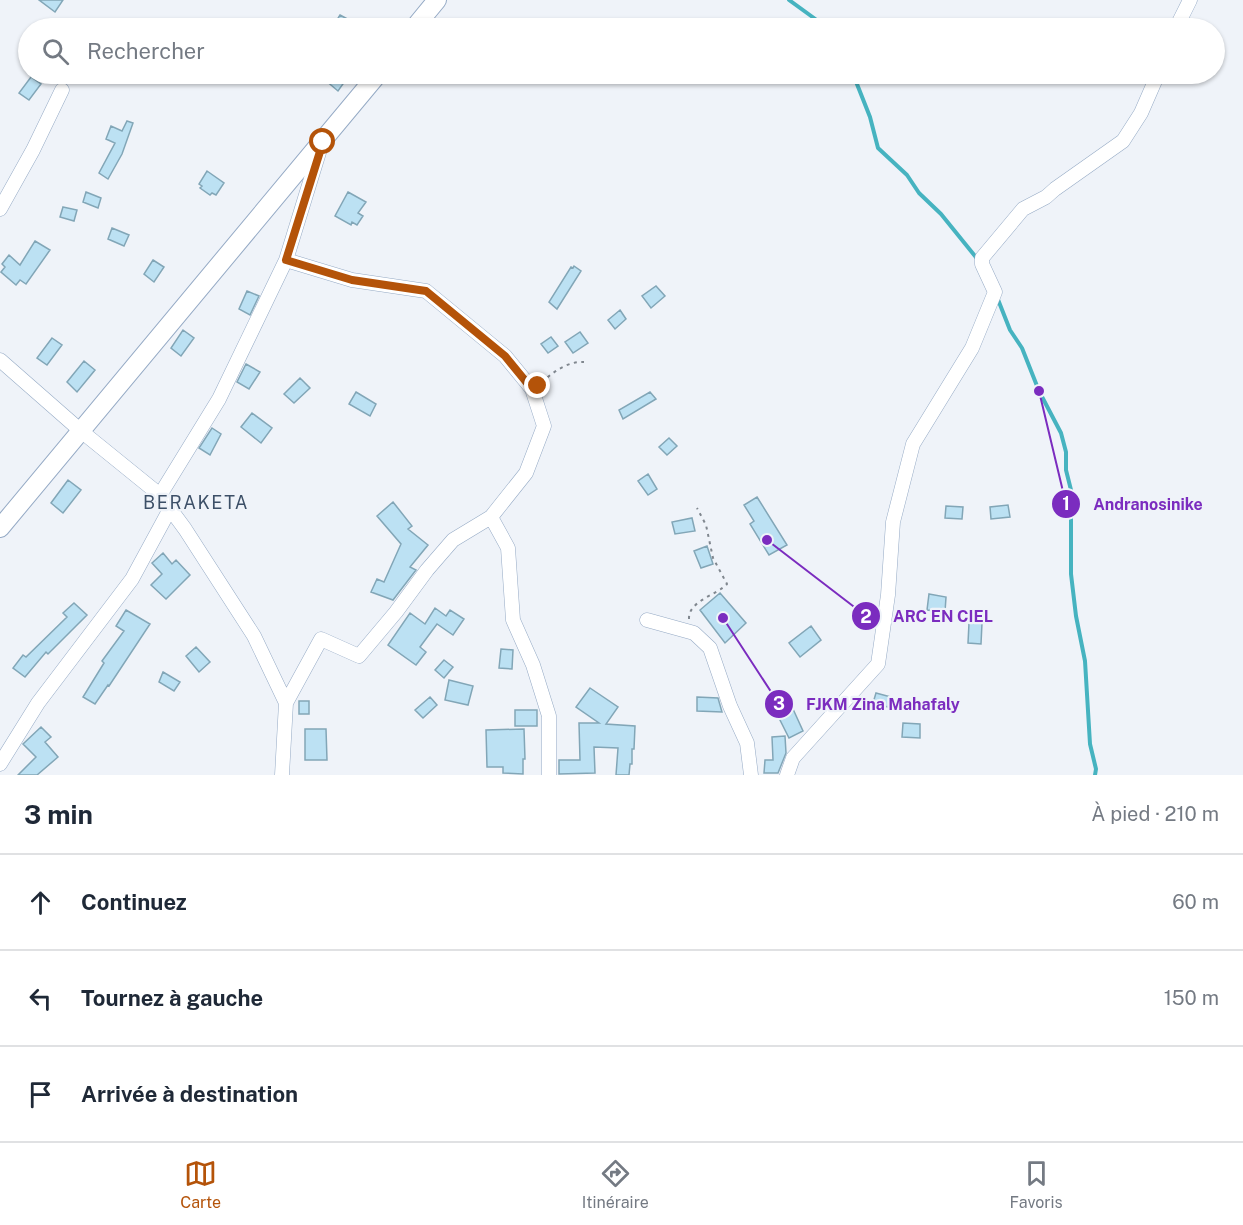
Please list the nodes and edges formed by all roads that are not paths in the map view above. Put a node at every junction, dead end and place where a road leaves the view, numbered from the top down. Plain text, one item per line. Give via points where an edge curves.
1 (437, 0) edge
2 (1190, 0) edge
3 (422, 18) edge
4 (1181, 18) edge
5 (370, 84) edge
6 (1154, 84) edge
7 (62, 90) dead end
8 (323, 142) junction
9 (0, 209) edge
10 (286, 260) junction
11 (0, 360) edge
12 (81, 430) junction
13 (159, 495) junction
14 (170, 509) junction
15 (491, 517) junction
16 (0, 528) edge
17 (647, 620) dead end
18 (286, 703) junction
19 (0, 764) edge
20 (282, 775) edge
21 (549, 775) edge
22 (751, 775) edge
23 (787, 775) edge

1 - 3 street
2 - 4 street
5 - 8 street
6 - 23 street via 1124,141 1023,209 982,258 995,292 972,348 913,444 893,522 878,664 793,758
7 - 9 street
8 - 10 street
8 - 12 street
10 - 13 street via 219,399
10 - 15 street via 352,280 426,291 505,356 532,389 544,426 526,474
11 - 12 street
12 - 13 street
12 - 16 street
13 - 14 street
14 - 18 street via 254,636
14 - 19 street via 132,579 38,703
15 - 18 street via 453,540 359,656 321,639
15 - 21 street via 508,548 513,620 549,716
17 - 22 street via 694,633 710,648 747,743
18 - 20 street

